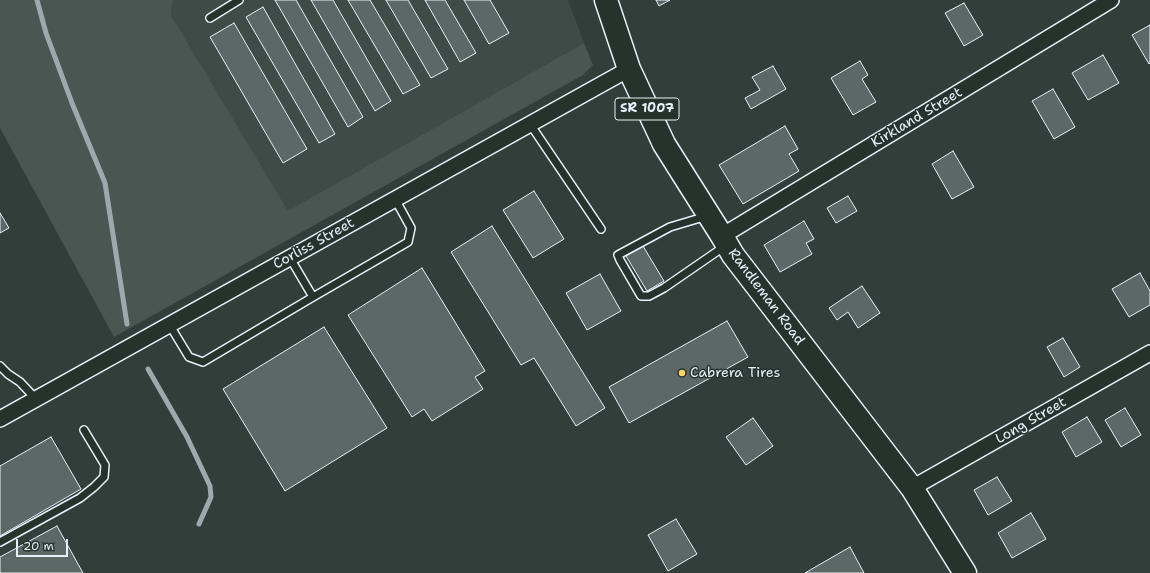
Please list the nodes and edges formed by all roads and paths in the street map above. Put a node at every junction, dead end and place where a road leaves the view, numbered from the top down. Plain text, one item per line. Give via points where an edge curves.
1 (239, 0) edge
2 (606, 0) edge
3 (1111, 0) edge
4 (210, 18) dead end
5 (629, 69) junction
6 (530, 124) junction
7 (395, 199) junction
8 (709, 215) junction
9 (601, 229) dead end
10 (725, 241) junction
11 (290, 258) junction
12 (313, 297) junction
13 (170, 324) junction
14 (1150, 353) edge
15 (0, 366) edge
16 (36, 399) junction
17 (0, 419) edge
18 (84, 430) dead end
19 (912, 488) junction
20 (0, 542) edge
21 (965, 573) edge

1 - 4 lane
2 - 5 main road, Randleman Road / SR 1007
3 - 10 street, Kirkland Street
5 - 6 street, Corliss Street
5 - 8 main road, Randleman Road / SR 1007 via 664,144
6 - 7 street, Corliss Street
6 - 9 lane
7 - 11 street, Corliss Street
7 - 12 lane via 412,228 408,242
8 - 10 main road, Randleman Road / SR 1007
8 - 10 lane via 670,226 618,255 641,296 649,296 664,288
10 - 19 main road, Randleman Road / SR 1007 via 733,255
11 - 12 lane
11 - 13 street, Corliss Street
12 - 13 lane via 203,362 189,357
13 - 16 street, Corliss Street
14 - 19 street, Long Street
15 - 16 lane
16 - 17 street, Corliss Street
18 - 20 lane via 105,465 104,477 80,498
19 - 21 main road, Randleman Road / SR 1007

